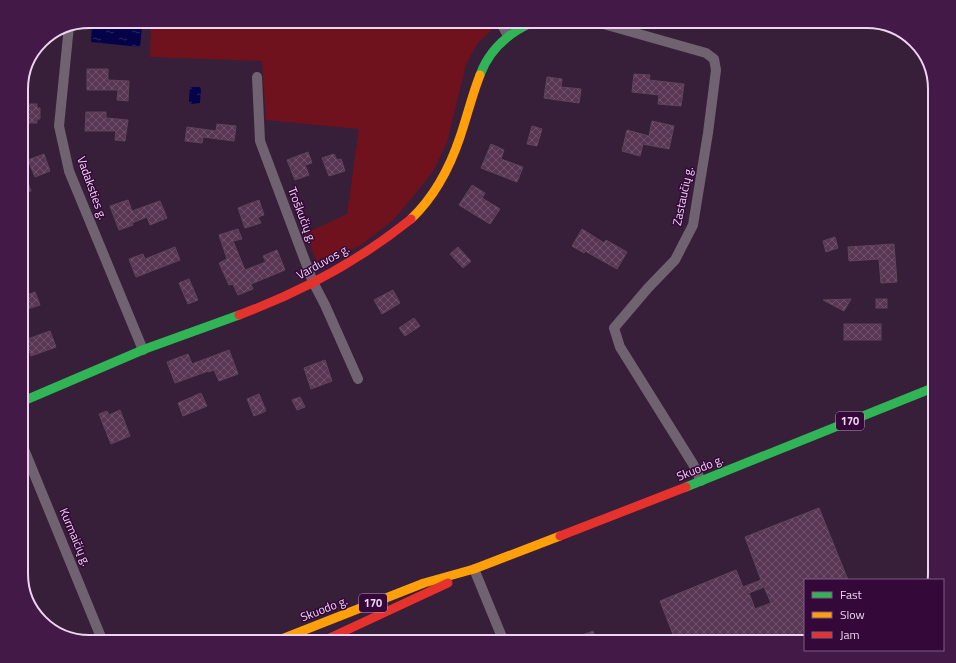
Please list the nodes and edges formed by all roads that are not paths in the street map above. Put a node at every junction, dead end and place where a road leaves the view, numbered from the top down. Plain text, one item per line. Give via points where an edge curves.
1 (504, 28) edge
2 (520, 28) edge
3 (618, 28) edge
4 (68, 31) edge
5 (508, 36) junction
6 (256, 77) dead end
7 (313, 282) junction
8 (143, 350) junction
9 (358, 379) dead end
10 (928, 390) edge
11 (28, 399) edge
12 (28, 459) edge
13 (701, 481) junction
14 (474, 570) junction
15 (100, 635) edge
16 (292, 635) edge
17 (336, 635) edge
18 (501, 635) edge

1 - 5 street
2 - 5 main road, Varduvos g.
3 - 13 street, Zastaučių g. via 706,53 714,60 716,70 693,225 675,260 614,328 620,347
4 - 8 street, Vadaksties g. via 59,126 69,171
5 - 7 main road, Varduvos g. via 490,55 483,67 476,82 458,144 427,202 412,217 368,250
6 - 7 street, Troškučių g. via 260,141
7 - 8 main road, Varduvos g. via 264,305
7 - 9 street, Troškučių g.
8 - 11 main road, Varduvos g.
10 - 13 main road, Skuodo g. / 170
12 - 15 street, Kurmaičių g.
13 - 14 main road, Skuodo g. / 170
14 - 16 main road, Skuodo g. / 170 via 424,583
14 - 17 main road, Skuodo g. / 170
14 - 18 street

